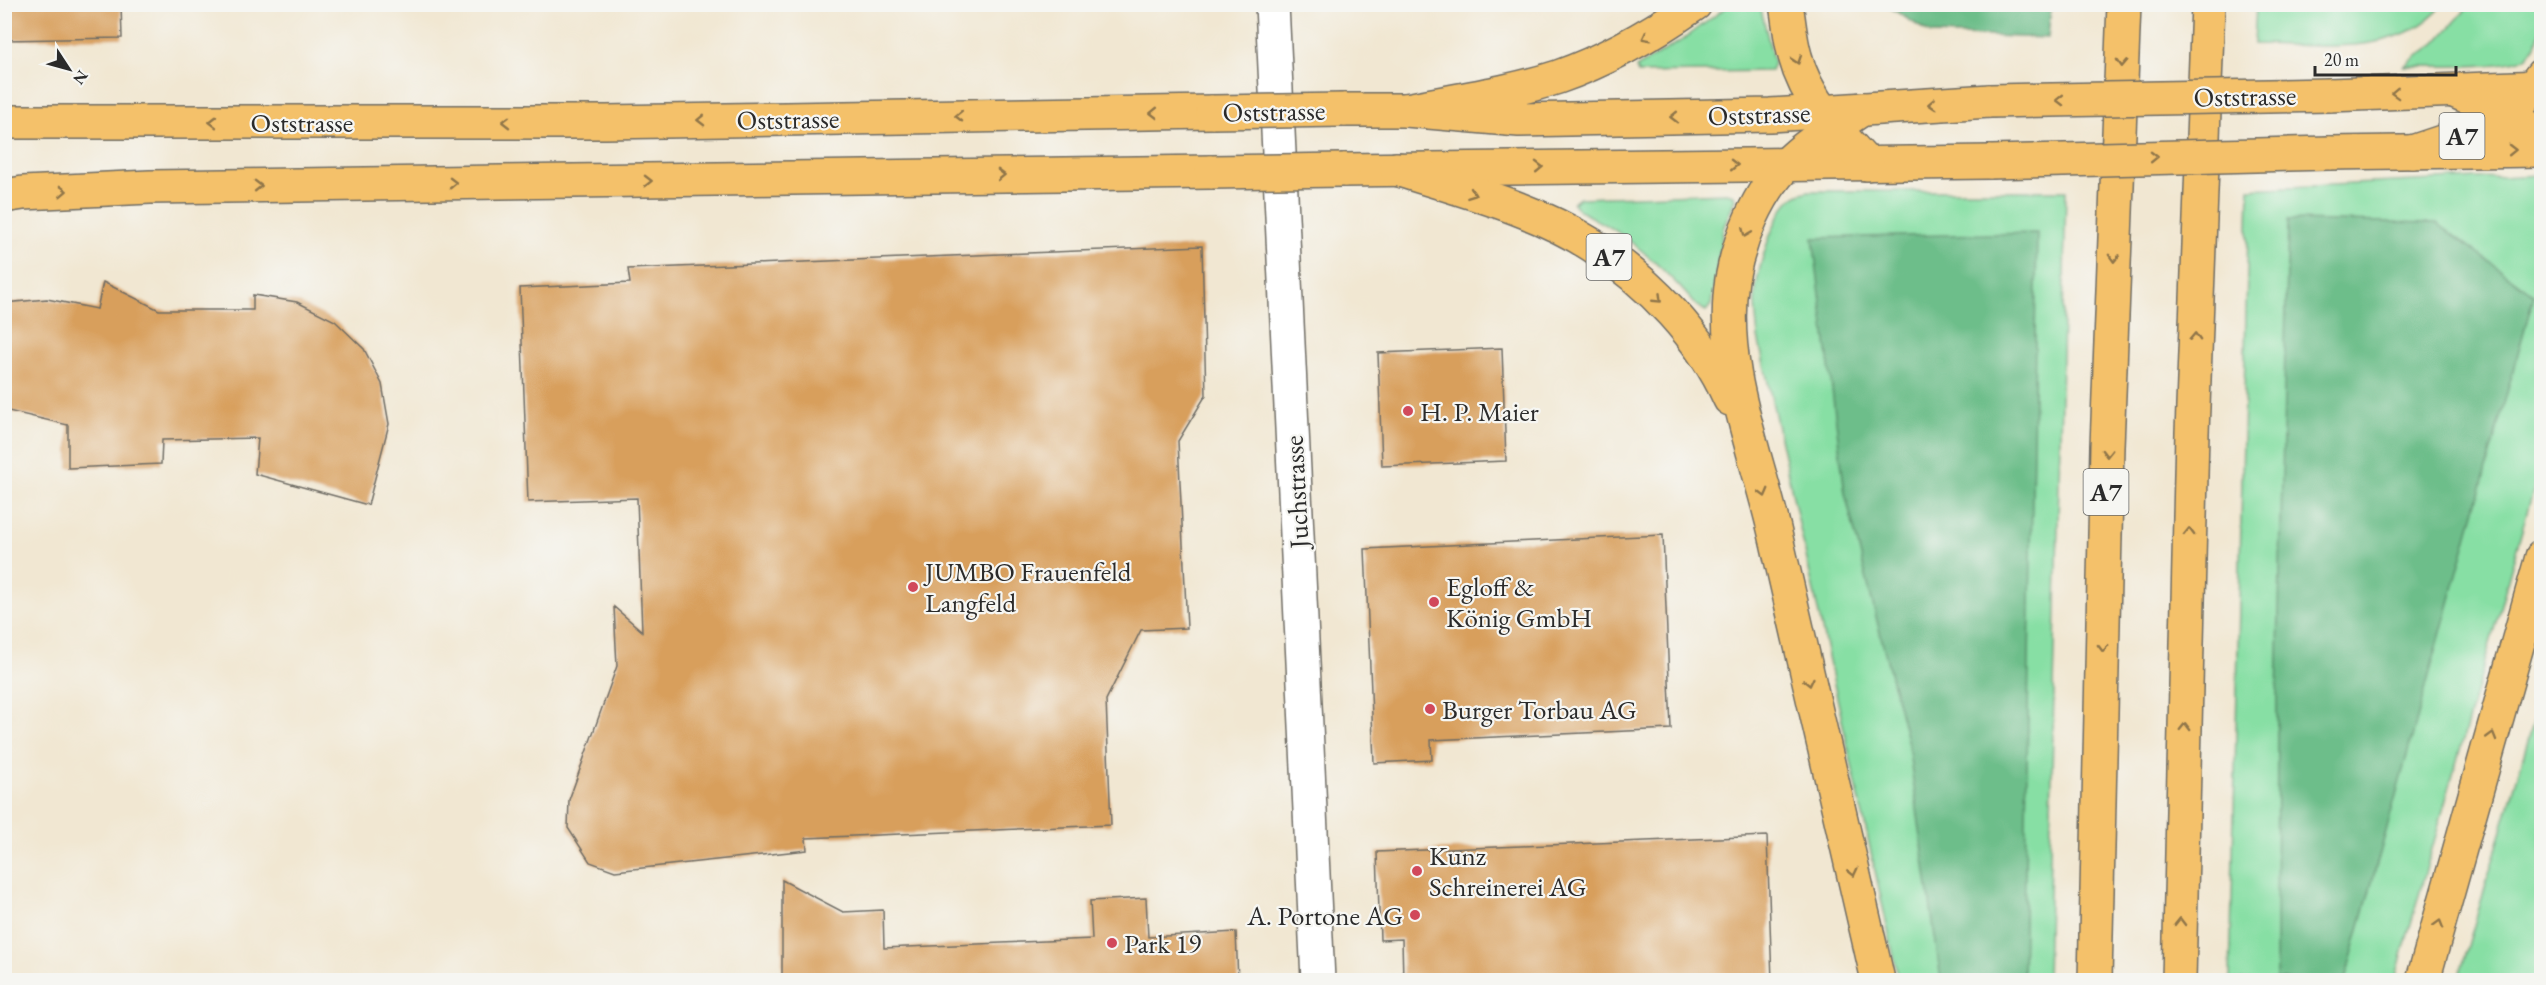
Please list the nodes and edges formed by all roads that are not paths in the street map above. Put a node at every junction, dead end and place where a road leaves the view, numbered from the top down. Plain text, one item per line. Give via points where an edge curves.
1 (1272, 4) edge
2 (1695, 4) edge
3 (1786, 4) edge
4 (2124, 4) edge
5 (2208, 4) edge
6 (2539, 83) edge
7 (2454, 91) junction
8 (1406, 110) junction
9 (2511, 116) junction
10 (1827, 120) junction
11 (4, 122) edge
12 (2541, 136) edge
13 (2541, 150) edge
14 (2412, 152) junction
15 (1867, 164) junction
16 (1786, 165) junction
17 (1397, 169) junction
18 (4, 196) edge
19 (1747, 437) junction
20 (2541, 557) edge
21 (1318, 981) edge
22 (1878, 981) edge
23 (2095, 981) edge
24 (2178, 981) edge
25 (2423, 981) edge

1 - 21 street, Juchstrasse
2 -> 8 main road via 1658,30 1609,56 1558,76
3 -> 10 main road via 1795,57
4 -> 23 main road, A7 via 2107,446
24 -> 5 main road
6 - 7 main road, Oststrasse
6 - 9 main road, A7
7 - 9 main road, A7
7 -> 10 main road, Oststrasse / A7, bridge via 1990,101 1862,109
10 -> 8 main road, Oststrasse via 1519,120
8 -> 11 main road, Oststrasse, bridge via 606,122
9 - 12 main road, A7
9 - 14 main road, A7
10 - 15 main road
10 - 16 main road, A7
14 -> 13 main road, Oststrasse
15 -> 14 main road, Oststrasse, bridge
15 - 16 main road, Oststrasse
17 -> 16 main road, Oststrasse
16 -> 19 main road, A7 via 1752,218 1732,279 1732,352
18 -> 17 main road, Oststrasse, bridge via 150,187
17 -> 19 main road, A7 via 1554,225 1616,261 1666,306 1706,354
19 -> 22 main road, A7 via 1773,524
25 -> 20 main road

